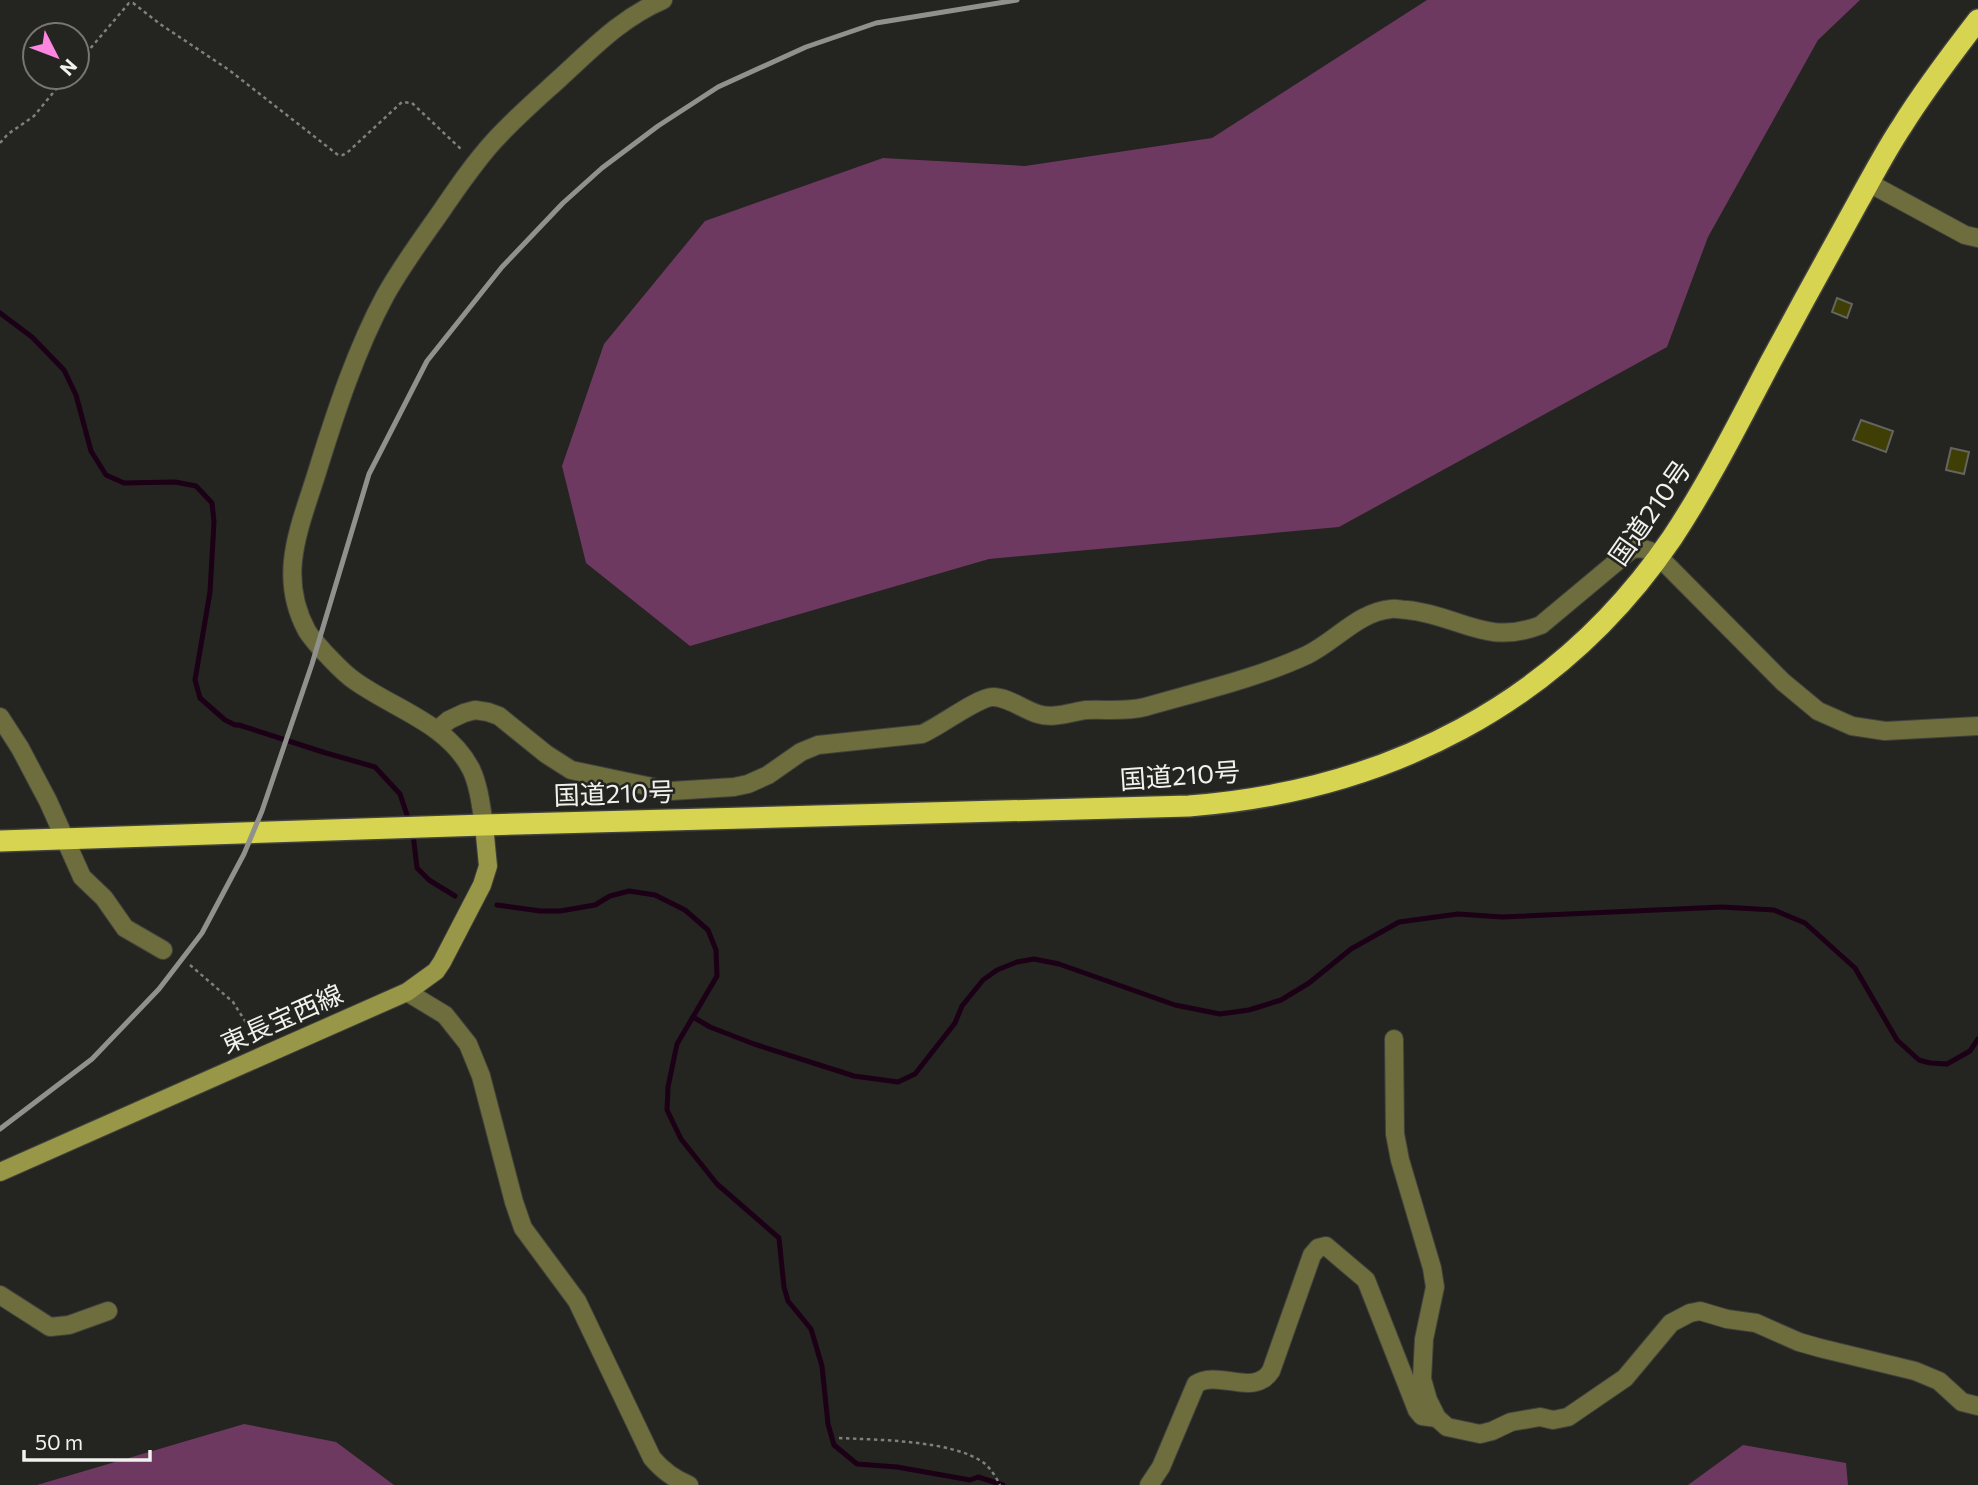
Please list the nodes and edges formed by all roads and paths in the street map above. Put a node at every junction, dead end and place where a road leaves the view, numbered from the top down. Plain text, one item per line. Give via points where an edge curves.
1 (663, 0) edge
2 (133, 1) edge
3 (1978, 20) edge
4 (91, 48) edge
5 (55, 91) edge
6 (0, 143) edge
7 (475, 163) junction
8 (1869, 183) junction
9 (1978, 238) edge
10 (1658, 556) junction
11 (0, 717) edge
12 (1978, 726) edge
13 (437, 730) junction
14 (484, 825) junction
15 (64, 838) junction
16 (0, 841) edge
17 (163, 950) dead end
18 (190, 965) dead end
19 (407, 992) junction
20 (1394, 1039) dead end
21 (265, 1055) junction
22 (0, 1172) edge
23 (0, 1295) edge
24 (108, 1311) dead end
25 (1978, 1406) edge
26 (1437, 1418) junction
27 (839, 1438) dead end
28 (689, 1485) edge
29 (1000, 1485) edge
30 (1149, 1485) edge

1 - 7 street via 614,29 514,120
2 - 4 path
2 - 7 path via 338,155 349,151 402,102 412,103
3 - 8 highway, 国道210号 via 1901,127
5 - 6 path via 34,116
7 - 13 street via 384,297 323,453 292,559 293,589 314,640 350,677
8 - 9 street
8 - 10 highway, 国道210号 via 1707,482
10 - 12 street via 1783,682 1818,711 1852,726 1885,731
10 - 13 street via 1649,549 1632,549 1541,625 1524,632 1483,631 1426,612 1391,609 1365,617 1309,654 1145,707 1040,715 991,697 922,734 818,745 759,779 734,787 659,789 571,770 488,712 464,713
10 - 14 highway, 国道210号 via 1581,643 1503,705 1403,757 1298,791 1245,801 1167,807
11 - 15 street
13 - 14 street via 470,768
14 - 15 highway, 国道210号
14 - 19 main road, 東長宝西線 via 488,866 482,885 436,971
15 - 16 highway, 国道210号
15 - 17 street via 82,877 104,898 120,923
18 - 21 path via 240,1010
19 - 21 main road, 東長宝西線
19 - 28 street via 445,1015 468,1044 523,1228 577,1301 652,1458 662,1470
20 - 26 street via 1399,1160 1436,1287 1424,1339 1422,1379
21 - 22 main road, 東長宝西線
23 - 24 street via 50,1327
25 - 26 street via 1962,1402 1939,1381 1915,1371 1700,1311 1677,1318 1625,1378 1568,1417 1511,1422 1480,1434 1447,1427
26 - 30 street via 1422,1416 1417,1410 1366,1280 1326,1246 1312,1255 1271,1371 1262,1380 1209,1379 1196,1384
27 - 29 path via 921,1443 967,1454 984,1463

